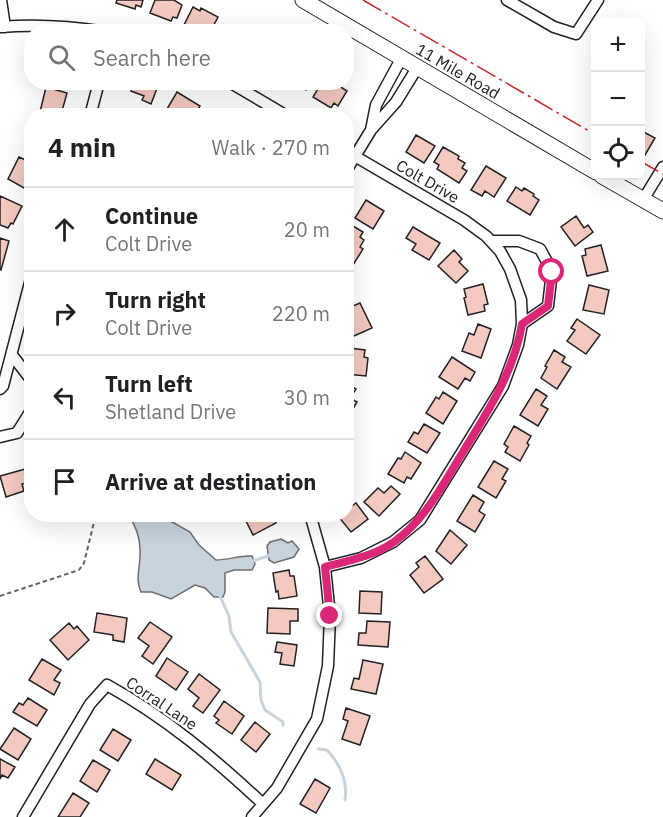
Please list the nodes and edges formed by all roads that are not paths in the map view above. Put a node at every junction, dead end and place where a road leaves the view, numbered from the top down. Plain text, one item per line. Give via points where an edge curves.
1 (1, 0) edge
2 (303, 0) edge
3 (507, 0) edge
4 (598, 0) edge
5 (343, 24) edge
6 (24, 25) edge
7 (3, 27) edge
8 (354, 31) edge
9 (401, 59) junction
10 (417, 68) junction
11 (97, 90) edge
12 (243, 90) edge
13 (92, 108) edge
14 (274, 108) edge
15 (370, 130) junction
16 (354, 150) edge
17 (354, 156) edge
18 (663, 167) edge
19 (591, 169) edge
20 (609, 180) edge
21 (643, 200) junction
22 (663, 211) edge
23 (491, 241) junction
24 (24, 307) edge
25 (522, 324) junction
26 (12, 355) junction
27 (24, 371) edge
28 (0, 389) edge
29 (24, 422) edge
30 (0, 437) edge
31 (312, 522) edge
32 (325, 567) junction
33 (263, 804) junction
34 (23, 817) edge
35 (252, 817) edge

1 - 7 street
2 - 5 street, 11 Mile Road
3 - 4 street via 554,27 576,34
6 - 7 street
8 - 9 street, 11 Mile Road
9 - 10 street, 11 Mile Road
9 - 15 street via 376,105
10 - 15 street via 396,102
10 - 19 street, 11 Mile Road
11 - 13 street
12 - 14 street
15 - 16 street
17 - 23 street, Colt Drive via 464,219
18 - 21 street
20 - 21 street
21 - 22 street
23 - 25 street, Colt Drive via 510,269 521,300
23 - 25 street via 519,242 540,249 552,272 548,306
24 - 26 street
25 - 32 street, Colt Drive via 502,386 420,520 393,542 362,558
26 - 27 street
26 - 28 street
29 - 30 street via 17,433
31 - 32 street
32 - 33 street via 330,616 328,666 317,719 277,788
33 - 34 street, Corral Lane via 214,759 135,700 107,685 90,704
33 - 35 street

